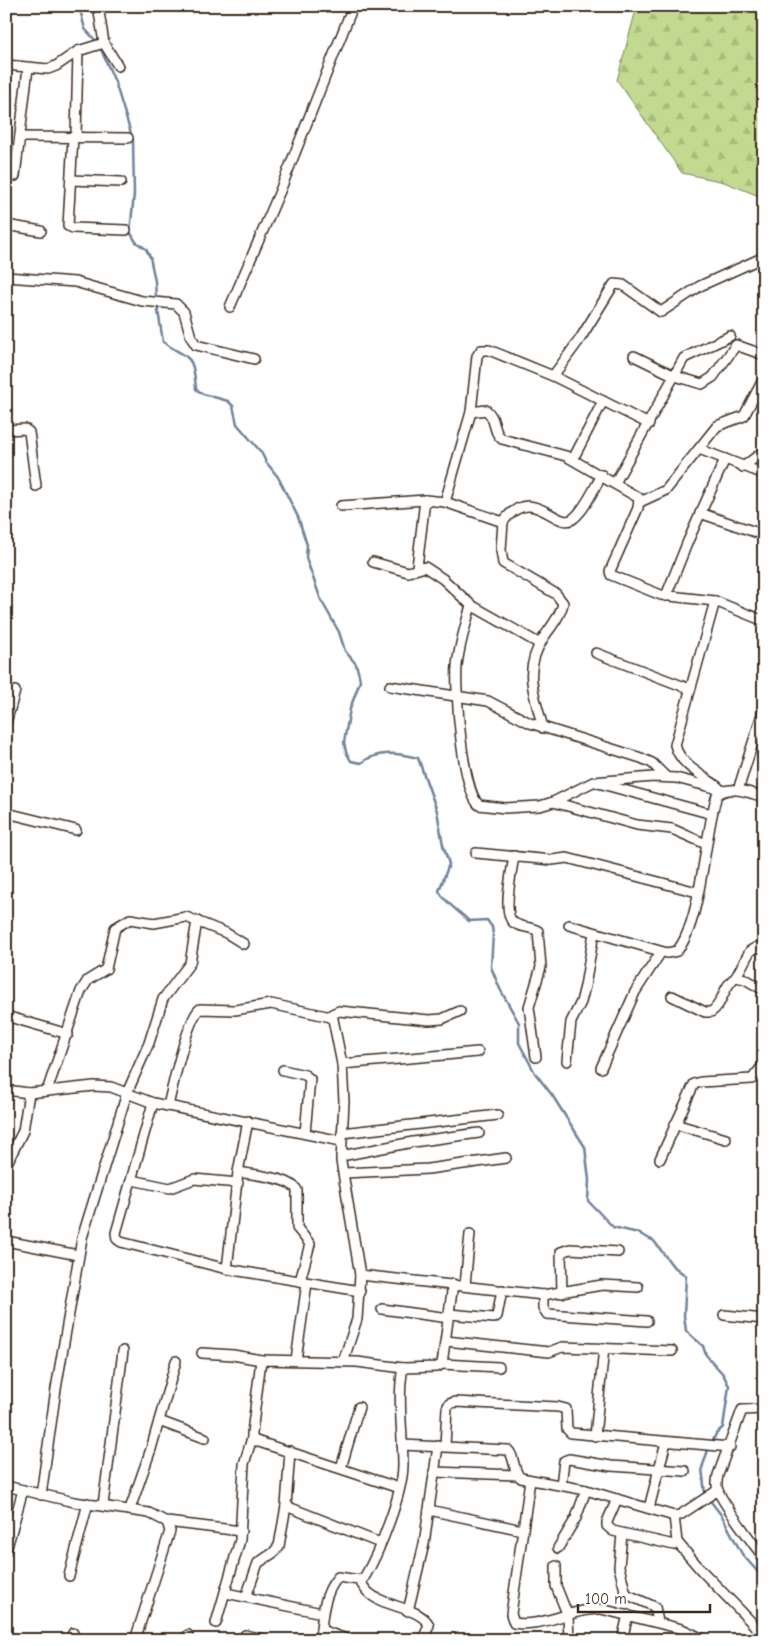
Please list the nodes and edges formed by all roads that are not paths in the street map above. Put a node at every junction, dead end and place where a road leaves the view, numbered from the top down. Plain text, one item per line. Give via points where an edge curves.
1 (98, 6) edge
2 (353, 6) edge
3 (100, 44) junction
4 (78, 51) junction
5 (6, 65) edge
6 (118, 66) dead end
7 (28, 68) junction
8 (20, 137) junction
9 (74, 137) junction
10 (128, 138) dead end
11 (15, 176) dead end
12 (71, 180) junction
13 (121, 182) dead end
14 (6, 225) edge
15 (126, 230) dead end
16 (41, 231) dead end
17 (764, 257) edge
18 (6, 277) edge
19 (230, 307) dead end
20 (730, 336) dead end
21 (764, 355) edge
22 (634, 356) dead end
23 (254, 359) dead end
24 (553, 376) junction
25 (675, 376) junction
26 (764, 378) edge
27 (603, 401) junction
28 (471, 412) junction
29 (649, 424) junction
30 (6, 430) edge
31 (699, 449) junction
32 (764, 451) edge
33 (573, 459) junction
34 (725, 459) junction
35 (743, 467) junction
36 (764, 474) edge
37 (602, 475) junction
38 (616, 483) junction
39 (36, 486) dead end
40 (425, 500) junction
41 (445, 502) junction
42 (640, 502) junction
43 (341, 506) dead end
44 (700, 513) junction
45 (503, 522) junction
46 (764, 535) edge
47 (373, 562) dead end
48 (417, 567) junction
49 (666, 596) junction
50 (715, 601) junction
51 (471, 605) junction
52 (764, 621) edge
53 (540, 644) junction
54 (596, 653) dead end
55 (390, 686) dead end
56 (690, 689) junction
57 (15, 691) dead end
58 (456, 694) junction
59 (764, 708) edge
60 (6, 724) edge
61 (544, 728) junction
62 (666, 777) junction
63 (593, 782) junction
64 (722, 790) junction
65 (738, 790) junction
66 (764, 797) edge
67 (553, 802) junction
68 (712, 814) junction
69 (6, 815) edge
70 (76, 830) dead end
71 (706, 844) junction
72 (476, 853) dead end
73 (514, 856) junction
74 (698, 892) junction
75 (197, 921) junction
76 (569, 925) dead end
77 (594, 933) junction
78 (244, 944) dead end
79 (764, 949) edge
80 (661, 952) junction
81 (736, 977) junction
82 (764, 990) edge
83 (672, 996) dead end
84 (460, 1011) dead end
85 (6, 1016) edge
86 (332, 1017) junction
87 (68, 1034) junction
88 (478, 1052) dead end
89 (536, 1057) dead end
90 (567, 1061) dead end
91 (342, 1064) junction
92 (601, 1068) dead end
93 (762, 1069) edge
94 (283, 1070) dead end
95 (6, 1090) edge
96 (48, 1091) junction
97 (29, 1093) junction
98 (126, 1093) junction
99 (153, 1103) junction
100 (168, 1106) junction
101 (498, 1114) dead end
102 (248, 1122) junction
103 (675, 1124) junction
104 (305, 1133) junction
105 (479, 1133) dead end
106 (342, 1137) junction
107 (726, 1139) dead end
108 (341, 1156) junction
109 (506, 1158) dead end
110 (660, 1159) dead end
111 (6, 1164) edge
112 (238, 1172) junction
113 (344, 1173) junction
114 (132, 1180) junction
115 (238, 1183) junction
116 (470, 1234) dead end
117 (6, 1240) edge
118 (618, 1252) dead end
119 (78, 1255) junction
120 (227, 1268) junction
121 (360, 1275) junction
122 (303, 1282) junction
123 (453, 1284) junction
124 (466, 1285) junction
125 (638, 1287) dead end
126 (502, 1290) junction
127 (360, 1291) junction
128 (562, 1293) junction
129 (542, 1295) junction
130 (382, 1309) dead end
131 (449, 1316) junction
132 (724, 1316) dead end
133 (764, 1319) edge
134 (647, 1321) dead end
135 (446, 1341) junction
136 (604, 1348) junction
137 (123, 1351) dead end
138 (672, 1351) dead end
139 (202, 1354) dead end
140 (261, 1360) junction
141 (296, 1360) junction
142 (176, 1361) dead end
143 (343, 1362) junction
144 (442, 1364) junction
145 (499, 1367) dead end
146 (403, 1368) junction
147 (359, 1406) dead end
148 (764, 1409) edge
149 (159, 1421) junction
150 (595, 1436) junction
151 (205, 1438) dead end
152 (252, 1438) junction
153 (666, 1442) junction
154 (402, 1445) junction
155 (441, 1446) junction
156 (730, 1447) junction
157 (290, 1451) junction
158 (341, 1468) junction
159 (659, 1469) junction
160 (685, 1471) dead end
161 (434, 1472) junction
162 (517, 1476) junction
163 (530, 1480) junction
164 (560, 1485) junction
165 (6, 1486) edge
166 (399, 1488) junction
167 (23, 1490) junction
168 (586, 1490) junction
169 (715, 1491) junction
170 (41, 1495) junction
171 (617, 1499) junction
172 (88, 1503) junction
173 (103, 1505) junction
174 (286, 1506) junction
175 (649, 1508) junction
176 (130, 1509) junction
177 (429, 1510) junction
178 (674, 1516) junction
179 (167, 1522) junction
180 (522, 1530) junction
181 (241, 1531) junction
182 (622, 1534) junction
183 (678, 1542) junction
184 (380, 1543) junction
185 (558, 1548) dead end
186 (6, 1551) edge
187 (764, 1558) edge
188 (556, 1566) dead end
189 (69, 1576) dead end
190 (359, 1580) junction
191 (226, 1593) junction
192 (246, 1597) junction
193 (408, 1611) junction
194 (322, 1613) junction
195 (628, 1615) junction
196 (568, 1616) junction
197 (658, 1622) junction
198 (216, 1623) dead end
199 (245, 1635) dead end
200 (321, 1635) edge
201 (135, 1640) edge
202 (266, 1640) edge
203 (349, 1640) edge
204 (423, 1640) edge
205 (569, 1640) edge
206 (622, 1640) edge
207 (705, 1640) edge
208 (763, 1640) edge

1 - 3 street
2 - 19 street
3 - 4 street
3 - 6 street via 108,46
4 - 7 street via 52,68
4 - 9 street
5 - 7 street
7 - 8 street
8 - 9 street
8 - 11 street
9 - 10 street
9 - 12 street
12 - 13 street
12 - 15 street via 69,227
14 - 16 street
17 - 24 street via 700,286 662,312 623,285 614,284
18 - 23 street via 75,282 158,303 176,304 182,308 196,345
20 - 25 street via 686,356
21 - 25 street via 736,345 706,384
22 - 25 street
24 - 27 street
24 - 28 street via 489,350 481,350 477,356
25 - 29 street
26 - 31 street via 744,416 717,426
27 - 29 street
27 - 33 street
28 - 33 street via 490,412 496,433 502,439
28 - 41 street
29 - 38 street
30 - 39 street via 25,429 29,432
31 - 34 street
31 - 42 street via 666,490
32 - 35 street
33 - 37 street
34 - 35 street
34 - 44 street
35 - 36 street
37 - 38 street
37 - 45 street via 578,513 568,521 540,508 526,506 515,508
38 - 42 street via 639,498
40 - 41 street
40 - 43 street
40 - 48 street
41 - 45 street
42 - 49 street via 610,570 611,575
44 - 46 street
44 - 49 street
45 - 53 street via 503,563 556,594 563,604
47 - 48 street via 408,572
48 - 51 street via 425,566 432,570
49 - 50 street
50 - 52 street
50 - 56 street
51 - 53 street
51 - 58 street via 459,657
53 - 61 street via 531,662 530,674
54 - 56 street
55 - 58 street
56 - 64 street via 675,745 677,754
57 - 60 street
58 - 61 street via 488,701
58 - 67 street via 470,791 475,802 487,808 529,808
59 - 65 street
61 - 62 street via 641,758 652,763
62 - 63 street
62 - 64 street
63 - 67 street
63 - 68 street
64 - 65 street
64 - 68 street via 717,795
65 - 66 street
67 - 71 street via 637,825 672,829
68 - 71 street
69 - 70 street
71 - 74 street
72 - 73 street
73 - 74 street via 580,861
73 - 89 street via 507,908 509,918 514,923 538,931 539,938 541,967 529,1007
74 - 80 street via 681,947 673,954
75 - 78 street
75 - 87 street via 181,917 154,923 135,918 118,924 112,934 109,964 84,985
75 - 98 street via 190,963 162,999 149,1042
76 - 77 street
77 - 80 street
77 - 90 street via 581,1002 571,1022
79 - 81 street via 757,947 750,951
80 - 92 street via 635,992
81 - 82 street
81 - 83 street via 711,1012
84 - 86 street via 437,1020 340,1011
85 - 87 street
86 - 91 street
86 - 100 street via 271,1004 236,1010 200,1009 191,1024
87 - 96 street
88 - 91 street
91 - 106 street
93 - 103 street via 756,1077 745,1080 694,1084
94 - 104 street via 310,1079
95 - 97 street
96 - 97 street
96 - 98 street via 94,1086 111,1087
97 - 111 street via 23,1131
98 - 99 street
98 - 119 street
99 - 100 street
99 - 114 street
100 - 102 street
101 - 106 street
102 - 104 street
102 - 112 street
103 - 107 street
103 - 110 street
104 - 106 street
105 - 108 street
106 - 108 street
108 - 113 street
109 - 113 street via 428,1169
112 - 115 street
112 - 122 street via 295,1186 297,1228 310,1244
113 - 121 street
114 - 115 street via 170,1188 194,1179
114 - 120 street via 117,1239
115 - 120 street
116 - 124 street
117 - 119 street
118 - 128 street via 570,1249 561,1252
119 - 170 street
120 - 122 street
121 - 123 street
121 - 127 street
122 - 127 street
122 - 141 street
123 - 124 street
123 - 131 street
124 - 126 street
125 - 128 street via 602,1285
126 - 129 street
126 - 131 street via 494,1318
127 - 143 street via 356,1319
128 - 129 street
129 - 134 street via 547,1314
130 - 131 street
131 - 135 street
132 - 133 street
135 - 136 street via 549,1352 562,1346
135 - 144 street
136 - 138 street
136 - 150 street
137 - 173 street
139 - 140 street
140 - 141 street
140 - 152 street
141 - 143 street
142 - 149 street
143 - 146 street
144 - 145 street
144 - 146 street
146 - 154 street
147 - 158 street
148 - 156 street via 742,1410
149 - 151 street
149 - 176 street
150 - 153 street
150 - 155 street via 568,1432 567,1412 561,1407 455,1402 447,1408
152 - 157 street
152 - 181 street via 244,1464
153 - 156 street
153 - 159 street
154 - 155 street
154 - 166 street via 403,1467
155 - 161 street
155 - 162 street via 508,1450
156 - 169 street
157 - 158 street
157 - 174 street
158 - 166 street
159 - 160 street
159 - 164 street via 567,1459
159 - 175 street
161 - 162 street
161 - 177 street
162 - 163 street
163 - 164 street
163 - 180 street
164 - 168 street
165 - 167 street
166 - 184 street
167 - 170 street
167 - 186 street
168 - 171 street
168 - 185 street via 576,1518
169 - 178 street
169 - 187 street
170 - 172 street
171 - 175 street
171 - 182 street via 607,1526
172 - 173 street
172 - 189 street
173 - 176 street
174 - 184 street
174 - 192 street via 278,1546 258,1563
175 - 178 street
176 - 179 street via 149,1513
177 - 180 street
177 - 193 street
178 - 183 street
179 - 181 street
179 - 201 street via 170,1531
180 - 196 street via 512,1620 519,1624
181 - 191 street
182 - 183 street via 667,1545
182 - 197 street via 619,1567 626,1594 655,1607
183 - 208 street via 758,1629
184 - 190 street via 368,1571
188 - 196 street via 556,1586
190 - 193 street via 369,1594
190 - 194 street via 338,1577 331,1585
191 - 192 street
191 - 198 street
192 - 194 street
193 - 204 street via 428,1622
194 - 200 street
195 - 196 street via 590,1608
195 - 197 street
195 - 206 street
196 - 205 street
197 - 207 street
199 - 202 street
200 - 203 street

